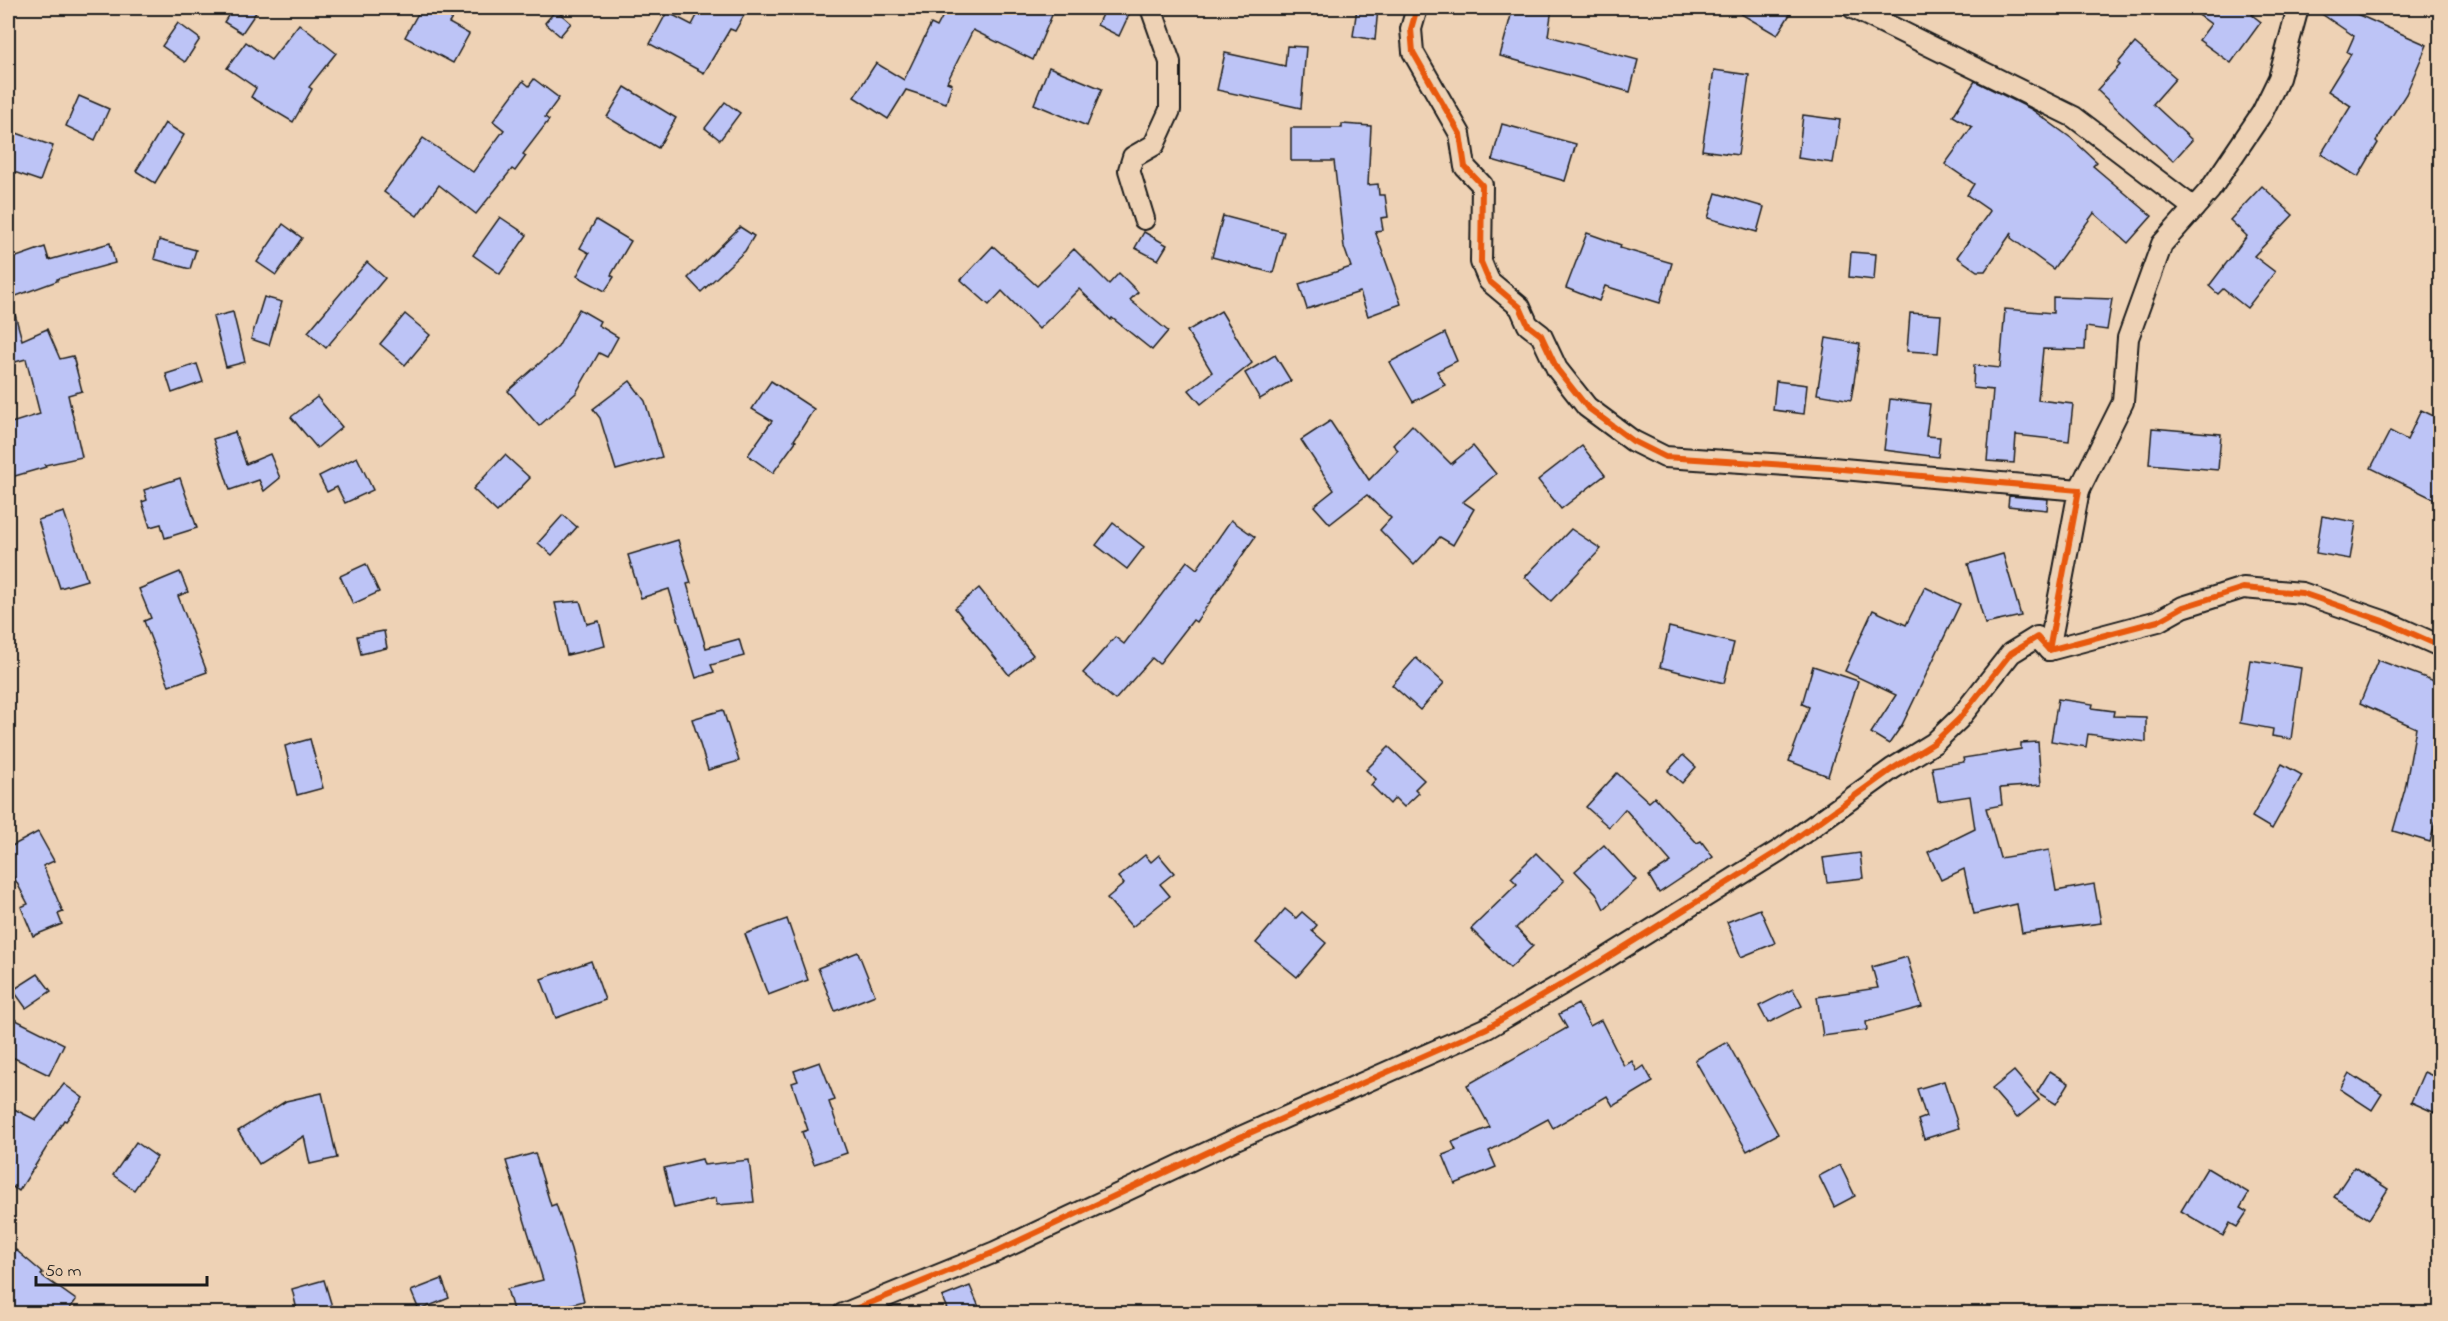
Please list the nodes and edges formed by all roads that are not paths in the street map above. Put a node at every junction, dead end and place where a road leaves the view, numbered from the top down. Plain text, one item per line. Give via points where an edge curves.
1 (1151, 8) edge
2 (1417, 8) edge
3 (1854, 8) edge
4 (2298, 8) edge
5 (2194, 208) junction
6 (1144, 219) dead end
7 (2079, 490) junction
8 (2440, 646) edge
9 (2049, 650) junction
10 (843, 1314) edge

1 - 6 street via 1170,62 1170,110 1154,145 1133,157 1129,170
2 - 7 street via 1411,29 1413,52 1460,134 1466,167 1482,185 1484,272 1541,335 1566,383 1607,424 1665,458
3 - 5 street via 2074,117
4 - 5 street via 2279,78 2262,113
5 - 7 street via 2162,244 2128,338 2123,402
7 - 9 street
8 - 9 street via 2386,622 2302,593 2243,588 2203,599 2158,621
9 - 10 street via 2037,637 2011,653 1959,719 1934,743 1780,850 1486,1028 995,1252

